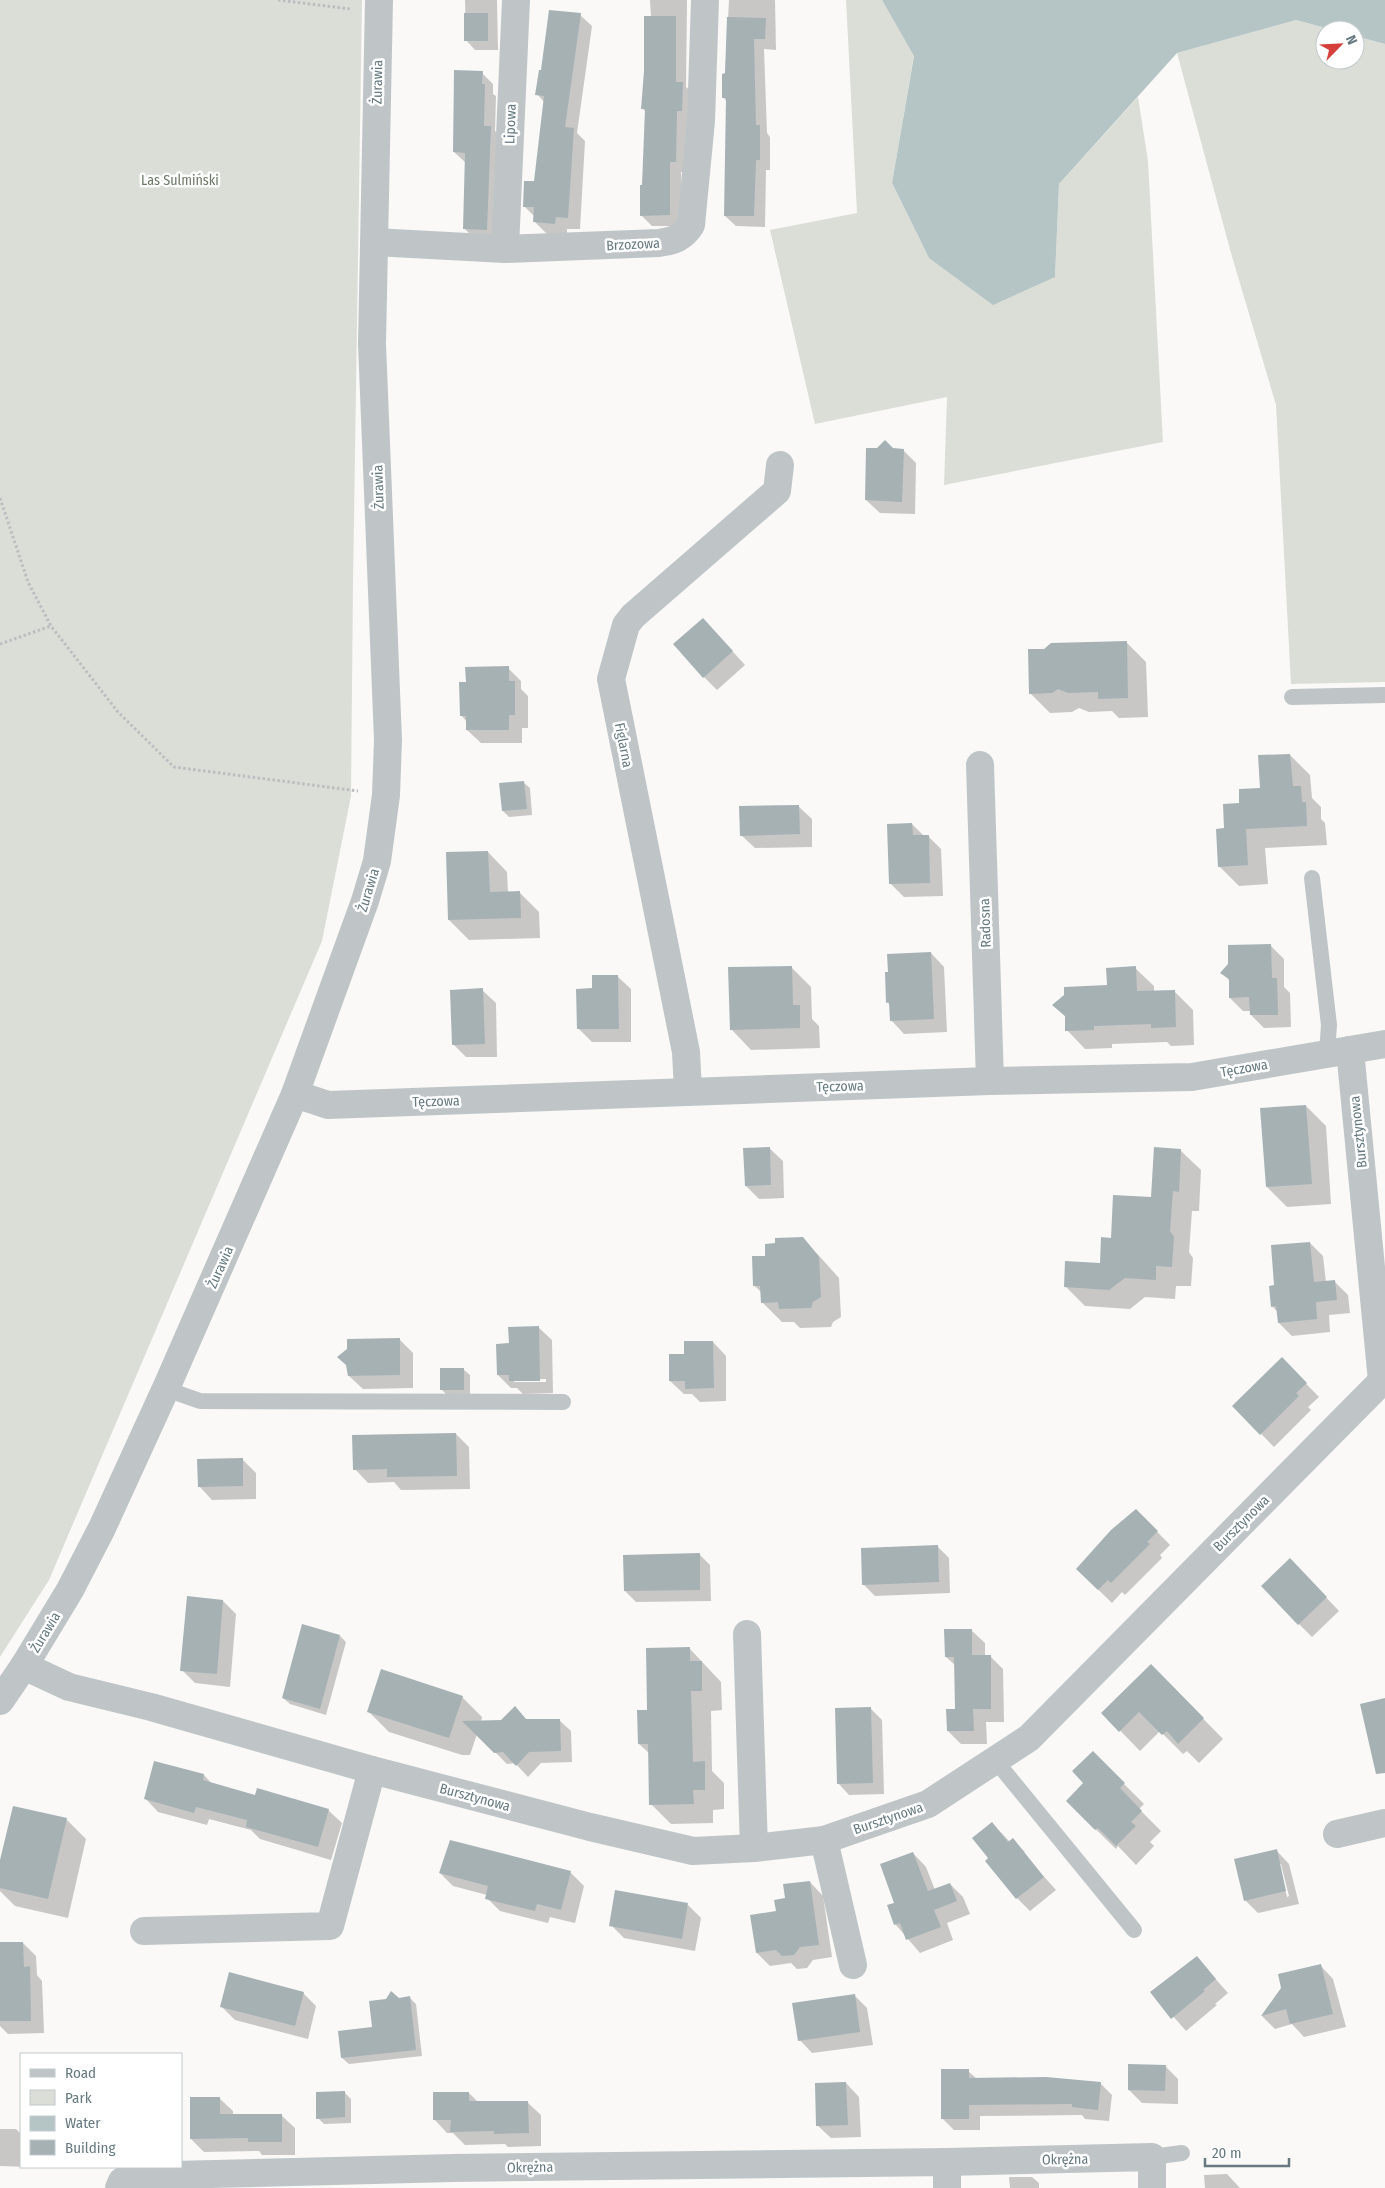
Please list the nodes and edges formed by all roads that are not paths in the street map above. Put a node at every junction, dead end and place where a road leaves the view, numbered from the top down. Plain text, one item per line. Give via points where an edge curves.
1 (516, 0) edge
2 (705, 0) edge
3 (379, 6) edge
4 (374, 242) junction
5 (505, 248) junction
6 (780, 464) dead end
7 (1385, 695) edge
8 (1292, 697) dead end
9 (980, 765) dead end
10 (1312, 878) dead end
11 (1385, 1044) edge
12 (1338, 1052) junction
13 (990, 1081) junction
14 (688, 1091) junction
15 (295, 1094) junction
16 (167, 1386) junction
17 (563, 1402) dead end
18 (747, 1634) dead end
19 (24, 1666) junction
20 (0, 1701) edge
21 (995, 1760) junction
22 (372, 1770) junction
23 (1385, 1823) edge
24 (1337, 1834) dead end
25 (824, 1840) junction
26 (754, 1848) junction
27 (1134, 1930) dead end
28 (144, 1931) dead end
29 (853, 1965) dead end
30 (1182, 2153) dead end
31 (1152, 2157) junction
32 (947, 2175) edge
33 (119, 2188) edge
34 (1152, 2188) edge

1 - 5 street, Lipowa
2 - 5 street, Brzozowa via 701,121 691,225 685,234 659,244
3 - 4 street, Żurawia
4 - 5 street, Brzozowa
4 - 15 street, Żurawia via 372,344 387,682 386,795 377,861 365,901
6 - 14 street, Figlarna via 777,491 626,625 611,679 686,1052
7 - 8 lane
9 - 13 street, Radosna
10 - 12 lane via 1329,1025
11 - 12 street, Tęczowa
12 - 13 street, Tęczowa via 1192,1077
12 - 21 street, Bursztynowa via 1382,1381 1029,1738
13 - 14 street, Tęczowa
14 - 15 street, Tęczowa via 328,1105
15 - 16 street, Żurawia
16 - 17 lane via 200,1401
16 - 19 street, Żurawia via 102,1528 70,1590
18 - 26 street
19 - 20 street, Żurawia
19 - 22 street, Bursztynowa via 69,1687
21 - 25 street, Bursztynowa via 928,1804
21 - 27 lane
22 - 26 street, Bursztynowa via 693,1851
22 - 28 street via 330,1926
23 - 24 street
25 - 26 street, Bursztynowa
25 - 29 street
30 - 31 lane
31 - 32 street, Okrężna
31 - 34 street
32 - 33 street, Okrężna via 463,2168 130,2176 122,2181

